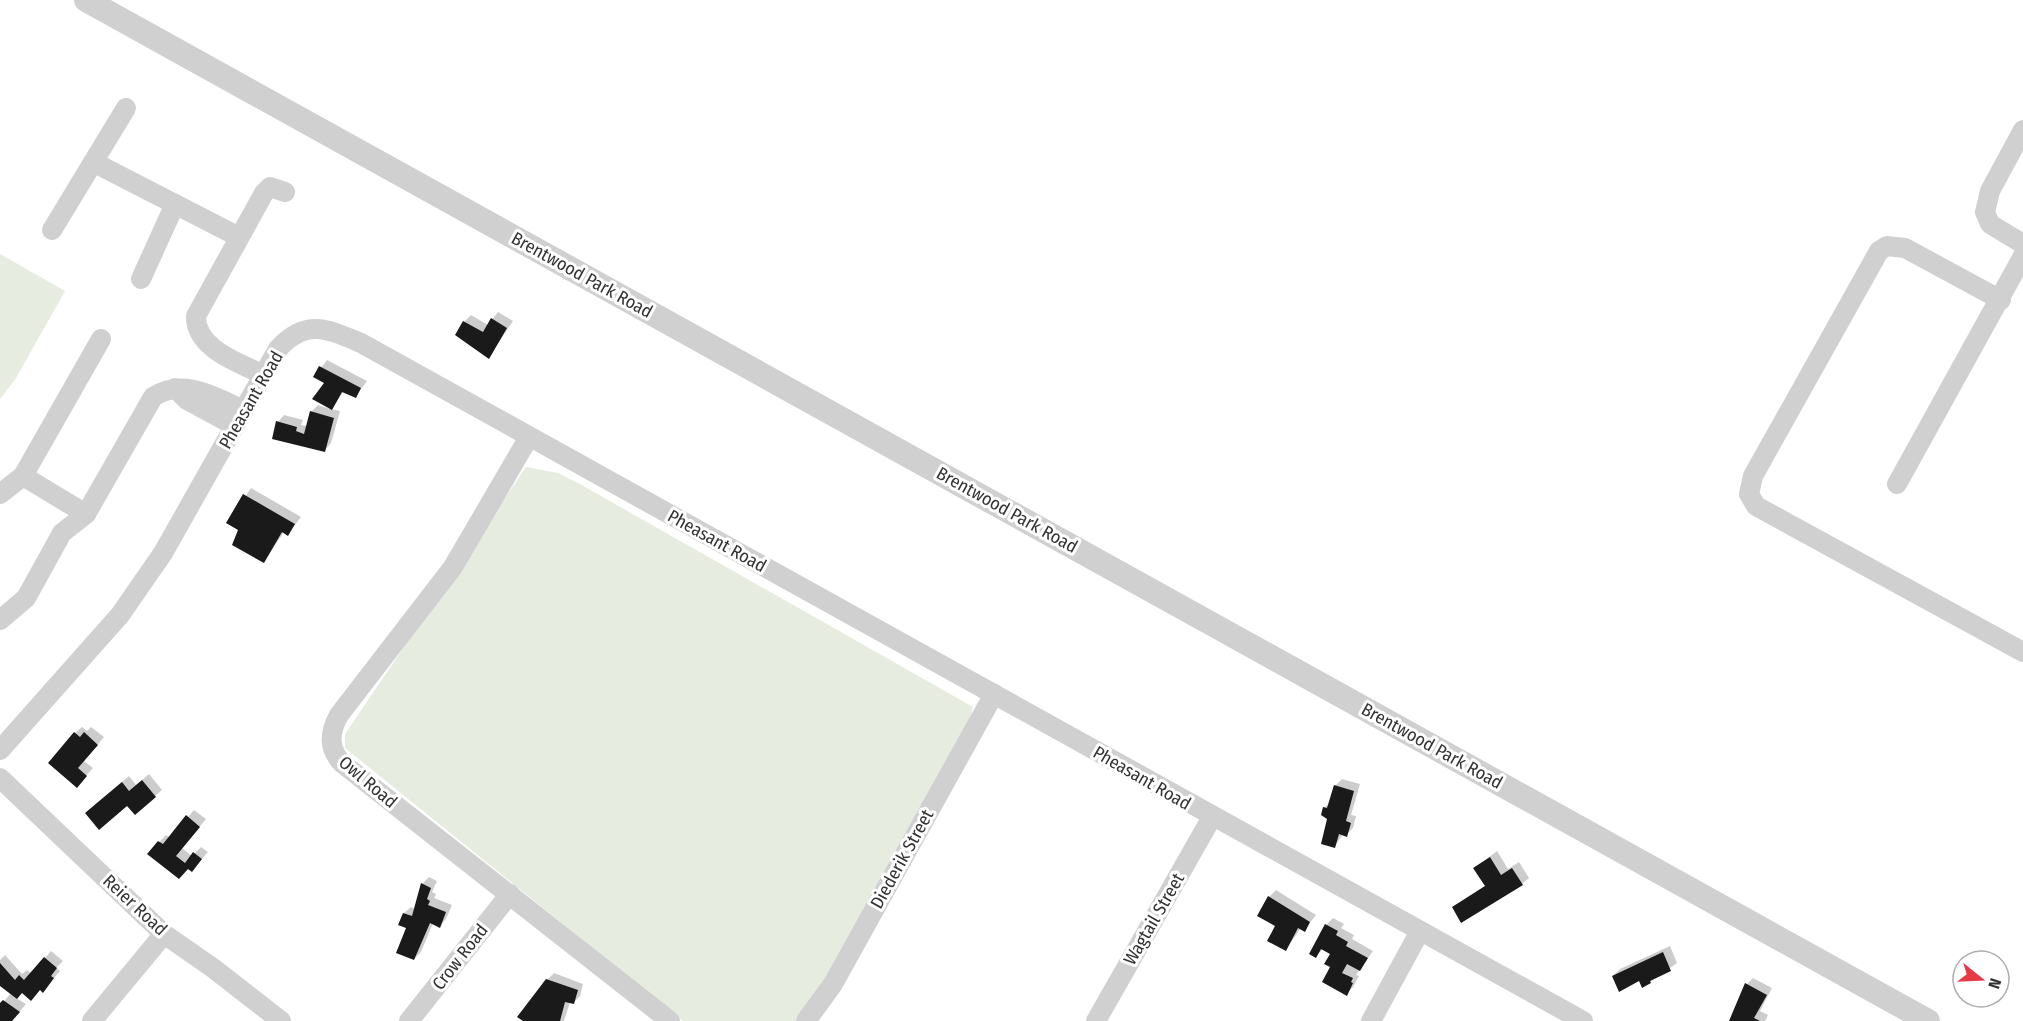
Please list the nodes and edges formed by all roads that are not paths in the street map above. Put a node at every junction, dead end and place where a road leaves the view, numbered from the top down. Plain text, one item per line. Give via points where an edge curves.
1 (86, 0) edge
2 (126, 108) dead end
3 (2023, 130) edge
4 (93, 162) junction
5 (285, 192) dead end
6 (175, 204) junction
7 (52, 230) dead end
8 (239, 237) junction
9 (2023, 244) edge
10 (2023, 256) edge
11 (141, 279) dead end
12 (2001, 300) junction
13 (101, 339) dead end
14 (267, 369) junction
15 (240, 418) junction
16 (529, 437) junction
17 (22, 476) junction
18 (1897, 484) dead end
19 (0, 494) edge
20 (87, 514) junction
21 (0, 620) edge
22 (2023, 652) edge
23 (994, 694) junction
24 (0, 750) edge
25 (0, 778) edge
26 (1212, 818) junction
27 (510, 894) junction
28 (1420, 931) junction
29 (164, 934) junction
30 (92, 1021) edge
31 (281, 1021) edge
32 (409, 1021) edge
33 (670, 1021) edge
34 (806, 1021) edge
35 (1096, 1021) edge
36 (1371, 1021) edge
37 (1583, 1021) edge
38 (1928, 1021) edge

1 - 38 street, Brentwood Park Road
2 - 4 street
3 - 9 street via 1985,207 1990,224
4 - 6 street
4 - 7 street
5 - 8 street via 267,189
6 - 8 street
6 - 11 street
8 - 14 street via 198,309 196,322 213,348
10 - 12 street
12 - 18 street
12 - 22 street via 1905,248 1887,246 1879,251 1753,476 1749,494 1756,506
13 - 17 street
14 - 15 street, Pheasant Road
14 - 16 street, Pheasant Road via 278,349 297,334 309,329 333,331
15 - 20 street via 187,399 176,388 157,394 147,404
15 - 24 street, Pheasant Road via 189,512 120,615
16 - 23 street, Pheasant Road
16 - 27 street, Owl Road via 453,567 339,715 331,737 333,753 343,765
17 - 19 street
17 - 20 street
20 - 21 street via 62,533 26,597
23 - 26 street, Pheasant Road
23 - 34 street, Diederik Street via 833,984
25 - 29 street, Reier Road
26 - 28 street, Pheasant Road
26 - 35 street, Wagtail Street
27 - 32 street, Crow Road
27 - 33 street, Owl Road
28 - 36 street
28 - 37 street, Pheasant Road
29 - 30 street
29 - 31 street, Reier Road

